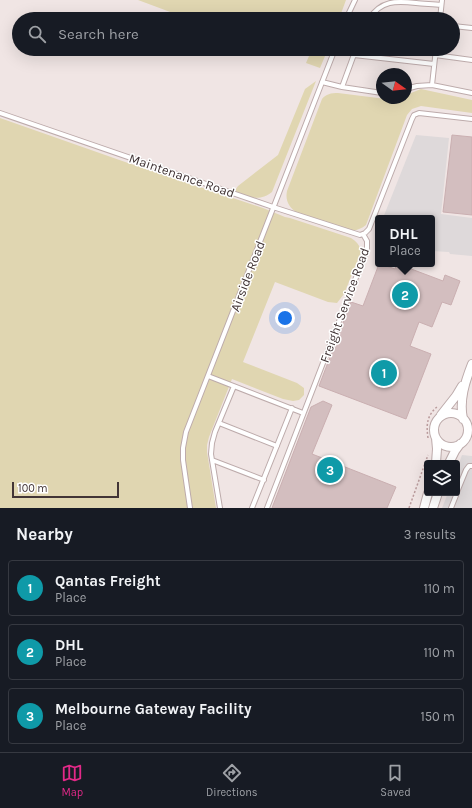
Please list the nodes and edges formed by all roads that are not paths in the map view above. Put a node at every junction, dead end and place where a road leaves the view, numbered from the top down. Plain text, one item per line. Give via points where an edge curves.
1 (354, 0) edge
2 (442, 0) edge
3 (441, 5) junction
4 (349, 12) edge
5 (374, 12) edge
6 (440, 12) edge
7 (460, 27) edge
8 (472, 28) edge
9 (332, 56) edge
10 (354, 56) edge
11 (363, 56) edge
12 (435, 56) edge
13 (442, 56) edge
14 (472, 60) edge
15 (434, 64) junction
16 (322, 82) junction
17 (432, 85) junction
18 (342, 87) junction
19 (412, 87) edge
20 (376, 92) edge
21 (472, 93) edge
22 (0, 113) edge
23 (472, 119) edge
24 (273, 207) junction
25 (363, 234) junction
26 (472, 364) edge
27 (208, 376) junction
28 (467, 378) junction
29 (234, 386) junction
30 (292, 408) junction
31 (303, 413) junction
32 (438, 419) junction
33 (466, 421) edge
34 (219, 423) junction
35 (436, 438) junction
36 (472, 439) edge
37 (461, 443) junction
38 (277, 446) junction
39 (212, 460) junction
40 (436, 460) edge
41 (450, 460) edge
42 (472, 466) edge
43 (264, 480) junction
44 (460, 486) edge
45 (427, 496) edge
46 (437, 496) edge
47 (456, 496) edge
48 (190, 508) edge
49 (220, 508) edge
50 (252, 508) edge
51 (267, 508) edge
52 (424, 508) edge
53 (433, 508) edge
54 (451, 508) edge

1 - 4 lane
2 - 3 lane
3 - 5 lane via 392,2 377,8
3 - 6 lane
7 - 8 lane
9 - 16 lane, Airside Road
10 - 18 lane
11 - 15 lane
12 - 15 lane
13 - 14 lane
15 - 17 lane
16 - 18 lane
16 - 24 lane, Airside Road
17 - 19 lane
17 - 21 lane
18 - 20 lane
22 - 24 lane, Maintenance Road
23 - 25 lane, Freight Service Road via 419,113 414,115 369,229
24 - 25 lane, Maintenance Road via 358,235
24 - 27 lane, Airside Road
25 - 31 lane, Freight Service Road via 367,241 367,249
26 - 28 street
27 - 29 lane
27 - 48 lane, Airside Road via 186,432 183,448 183,466
28 - 32 street
28 - 33 street via 461,405
29 - 30 lane
29 - 34 lane
30 - 31 lane
30 - 38 lane
31 - 51 lane, Freight Service Road
32 - 33 street via 451,414 458,415
32 - 35 street via 434,427
33 - 37 street via 467,432
34 - 38 lane
34 - 39 lane via 212,443
35 - 37 street via 447,446 453,447
35 - 40 street
36 - 37 street
37 - 41 street
38 - 43 lane
39 - 43 lane
39 - 49 lane
42 - 44 lane via 467,468
43 - 50 lane
45 - 52 street
46 - 53 street
47 - 54 lane

